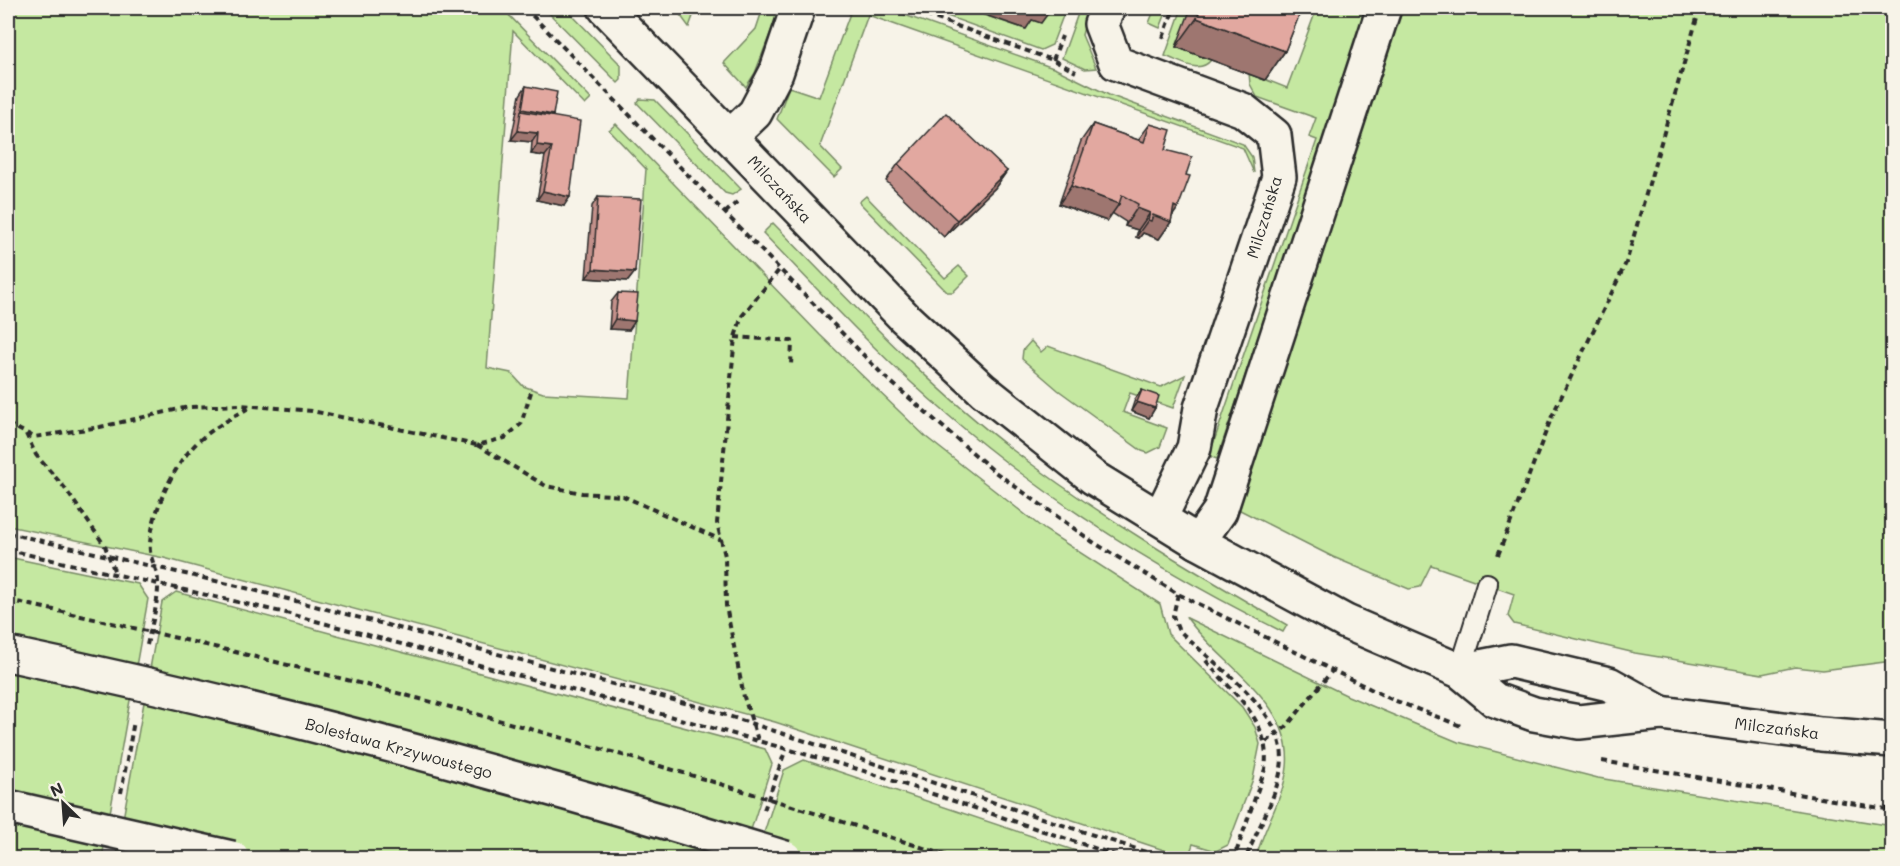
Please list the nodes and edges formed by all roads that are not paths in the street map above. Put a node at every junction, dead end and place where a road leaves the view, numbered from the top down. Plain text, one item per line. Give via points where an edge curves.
1 (605, 8) edge
2 (798, 8) edge
3 (1108, 8) edge
4 (1384, 8) edge
5 (731, 136) junction
6 (1160, 518) junction
7 (1198, 542) junction
8 (1487, 584) road end
9 (8, 654) edge
10 (1460, 671) junction
11 (1661, 713) junction
12 (1893, 740) edge
13 (8, 807) edge
14 (232, 858) edge
15 (785, 858) edge

1 - 5 street, Milczańska
2 - 5 street via 776,73 755,113
3 - 6 street, Milczańska via 1101,24 1116,63 1243,110 1274,135 1279,177 1201,408 1194,448
4 - 7 street via 1220,511
5 - 6 street, Milczańska via 911,324 983,390 1094,478
6 - 7 street, Milczańska
7 - 10 street, Milczańska via 1346,622
8 - 10 lane
9 - 15 street, Bolesława Krzywoustego, bridge via 196,696 456,762
10 - 11 street, Milczańska via 1511,661 1609,684
10 - 11 street, Milczańska via 1495,700 1534,714 1579,722
11 - 12 street, Milczańska
13 - 14 street, bridge

